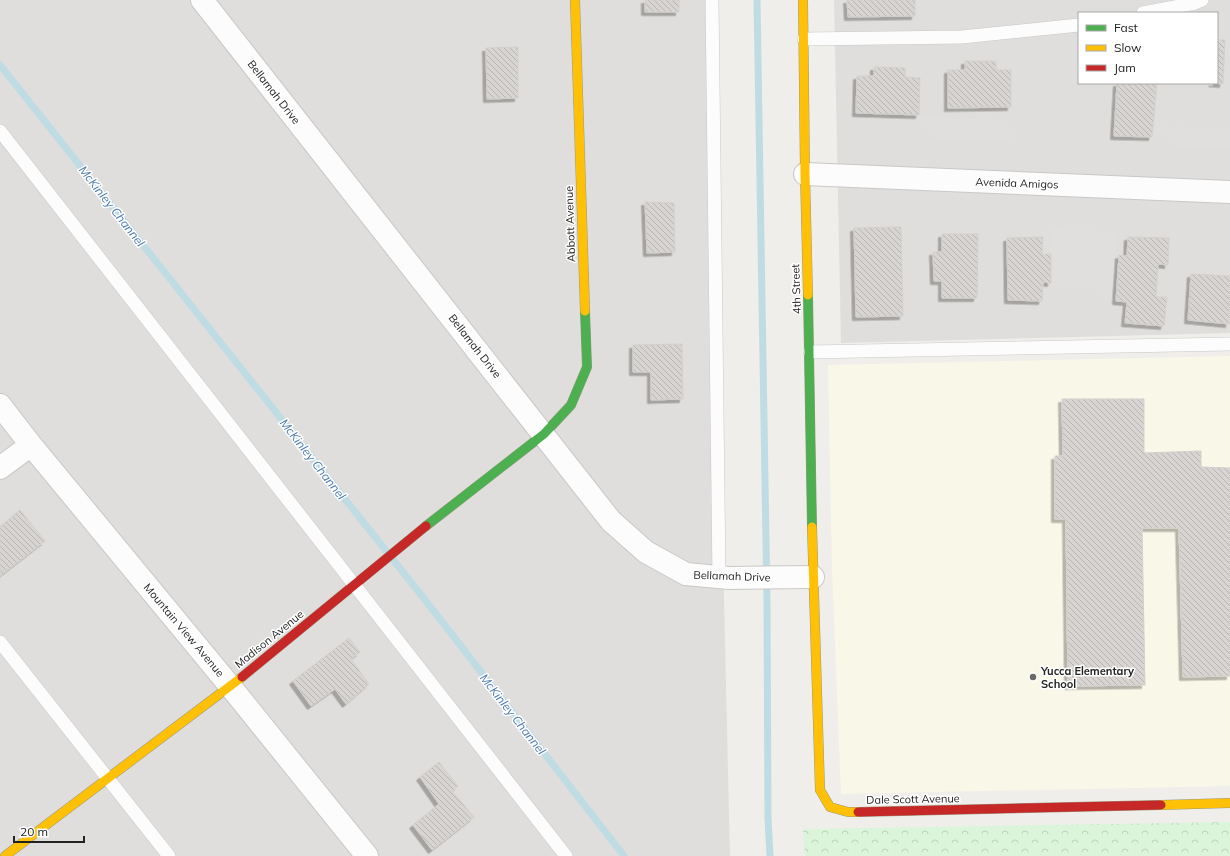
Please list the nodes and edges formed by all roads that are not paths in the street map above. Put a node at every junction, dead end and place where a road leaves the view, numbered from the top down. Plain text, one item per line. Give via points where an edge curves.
1 (202, 0) edge
2 (575, 0) edge
3 (712, 0) edge
4 (803, 0) edge
5 (1202, 0) edge
6 (1148, 12) edge
7 (1078, 25) edge
8 (804, 39) junction
9 (0, 131) edge
10 (805, 174) junction
11 (1230, 192) edge
12 (1230, 344) edge
13 (810, 352) junction
14 (0, 405) edge
15 (544, 434) junction
16 (31, 445) junction
17 (0, 468) edge
18 (813, 577) junction
19 (724, 578) junction
20 (354, 585) junction
21 (0, 642) edge
22 (230, 686) junction
23 (108, 778) junction
24 (1230, 804) edge
25 (5, 856) edge
26 (169, 856) edge
27 (368, 856) edge
28 (566, 856) edge

1 - 15 street, Bellamah Drive
2 - 15 street, Abbott Avenue via 587,366 571,405
3 - 19 lane
4 - 8 street, 4th Street
5 - 6 lane
7 - 8 lane via 962,36
8 - 10 street, 4th Street
9 - 20 lane
10 - 11 street, Avenida Amigos
10 - 13 street, 4th Street
12 - 13 lane
13 - 18 street, 4th Street
14 - 16 street, Mountain View Avenue
15 - 19 street, Bellamah Drive via 611,521 646,552 686,574
15 - 20 street, Madison Avenue
16 - 17 street
16 - 22 street, Mountain View Avenue
18 - 19 street, Bellamah Drive
18 - 24 street, Dale Scott Avenue via 820,790 830,807 848,812
20 - 22 street, Madison Avenue
20 - 28 lane
21 - 23 lane
22 - 23 street, Madison Avenue
22 - 27 street, Mountain View Avenue
23 - 25 street, Madison Avenue
23 - 26 lane

